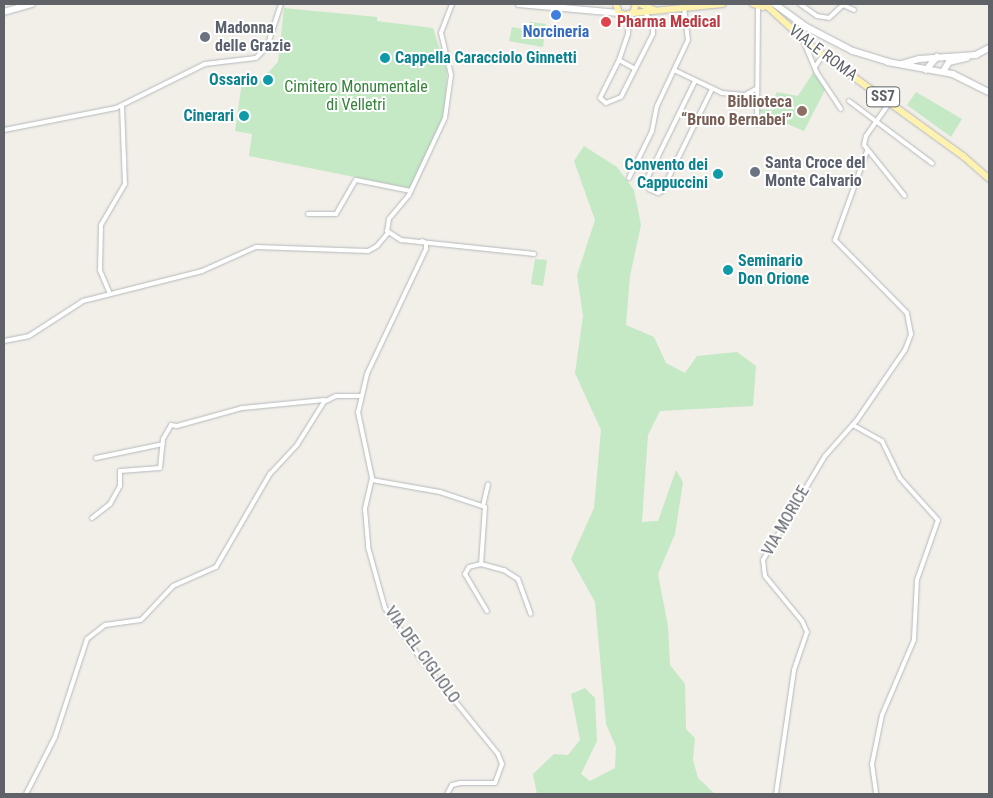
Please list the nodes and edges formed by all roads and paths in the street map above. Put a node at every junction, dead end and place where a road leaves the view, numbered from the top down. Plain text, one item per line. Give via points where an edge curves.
1 (32, 4) edge
2 (281, 4) edge
3 (452, 4) edge
4 (519, 4) edge
5 (636, 4) edge
6 (640, 4) edge
7 (723, 4) edge
8 (771, 4) edge
9 (800, 4) edge
10 (755, 5) edge
11 (18, 6) edge
12 (689, 6) edge
13 (617, 7) edge
14 (854, 10) dead end
15 (658, 11) junction
16 (4, 12) edge
17 (644, 12) junction
18 (631, 14) junction
19 (803, 40) junction
20 (989, 48) edge
21 (824, 55) junction
22 (970, 56) junction
23 (937, 57) junction
24 (619, 60) junction
25 (900, 65) junction
26 (815, 67) junction
27 (635, 69) junction
28 (674, 70) junction
29 (926, 70) junction
30 (943, 72) junction
31 (695, 81) junction
32 (712, 89) junction
33 (756, 90) junction
34 (989, 92) edge
35 (849, 101) dead end
36 (890, 102) junction
37 (122, 106) junction
38 (841, 109) dead end
39 (876, 121) junction
40 (757, 124) dead end
41 (4, 130) edge
42 (867, 151) junction
43 (932, 163) dead end
44 (629, 178) dead end
45 (989, 179) edge
46 (410, 190) junction
47 (905, 196) dead end
48 (308, 214) dead end
49 (388, 233) junction
50 (422, 241) junction
51 (534, 254) dead end
52 (110, 294) junction
53 (4, 341) edge
54 (360, 396) junction
55 (325, 400) junction
56 (853, 425) junction
57 (163, 444) junction
58 (96, 458) dead end
59 (372, 480) junction
60 (488, 485) dead end
61 (483, 506) junction
62 (92, 518) dead end
63 (481, 564) junction
64 (487, 610) dead end
65 (531, 614) dead end
66 (26, 794) edge
67 (448, 794) edge
68 (776, 794) edge
69 (876, 794) edge

1 - 11 main road
2 - 37 street via 266,49 258,57 205,64
3 - 46 street via 442,33 450,73 447,109
4 - 13 main road via 604,13
5 - 18 main road
6 - 15 main road
7 - 12 main road
8 - 10 main road
8 - 19 main road, VIALE ROMA / SS7 via 777,17
8 - 25 main road via 842,46
9 - 14 street via 817,16 829,18 843,5
10 - 33 street
11 - 16 main road
12 - 15 main road
12 - 28 street via 688,36
13 - 18 main road
15 - 17 main road
17 - 18 main road
17 - 27 street via 652,21 654,31
18 - 24 street
19 - 21 main road, VIALE ROMA / SS7
19 - 26 street
20 - 22 main road
21 - 26 street
21 - 36 main road, VIALE ROMA / SS7
22 - 23 main road
22 - 30 main road via 949,62
23 - 25 main road
23 - 29 main road
24 - 27 street
24 - 27 street via 600,99 609,103 619,100
25 - 29 main road
26 - 38 street
28 - 31 street
28 - 44 street via 656,108 651,134
29 - 30 main road
30 - 34 main road
31 - 32 street
31 - 32 street via 646,182 649,189 658,193 663,190
32 - 33 street via 743,95
33 - 40 street
35 - 39 street
36 - 39 street
36 - 45 main road, VIALE ROMA / SS7
37 - 41 street
37 - 52 street via 125,184 101,225 100,270
39 - 42 street via 864,140
39 - 43 street
42 - 47 street
42 - 56 street via 835,240 907,312 912,330 905,350
46 - 48 street via 355,180 336,214
46 - 49 street via 389,219
49 - 50 street via 397,239
49 - 52 street via 376,248 366,252 259,246 205,270
50 - 51 street
50 - 54 street, VIA DEL CIGLIOLO via 426,243 426,249 399,302
52 - 53 street via 81,302 25,338
54 - 55 street via 336,396
54 - 59 street, VIA DEL CIGLIOLO via 358,414
55 - 57 street via 242,408 177,426 171,424
55 - 66 street via 295,448 270,474 216,567 173,586 140,620 105,625 87,639 55,738
56 - 68 street, VIA MORICE via 825,456 762,562 765,576 802,621 807,632 794,670
56 - 69 street via 883,443 900,478 938,521 917,580 914,642 882,715 872,762
57 - 58 street
57 - 62 street via 160,468 120,471 120,486 110,504
59 - 61 street via 434,490
59 - 67 street, VIA DEL CIGLIOLO via 365,509 366,532 371,562 386,609 501,762 495,783 457,783
60 - 61 street
61 - 63 street via 487,512
63 - 64 street via 469,567 465,574
63 - 65 street via 516,577

